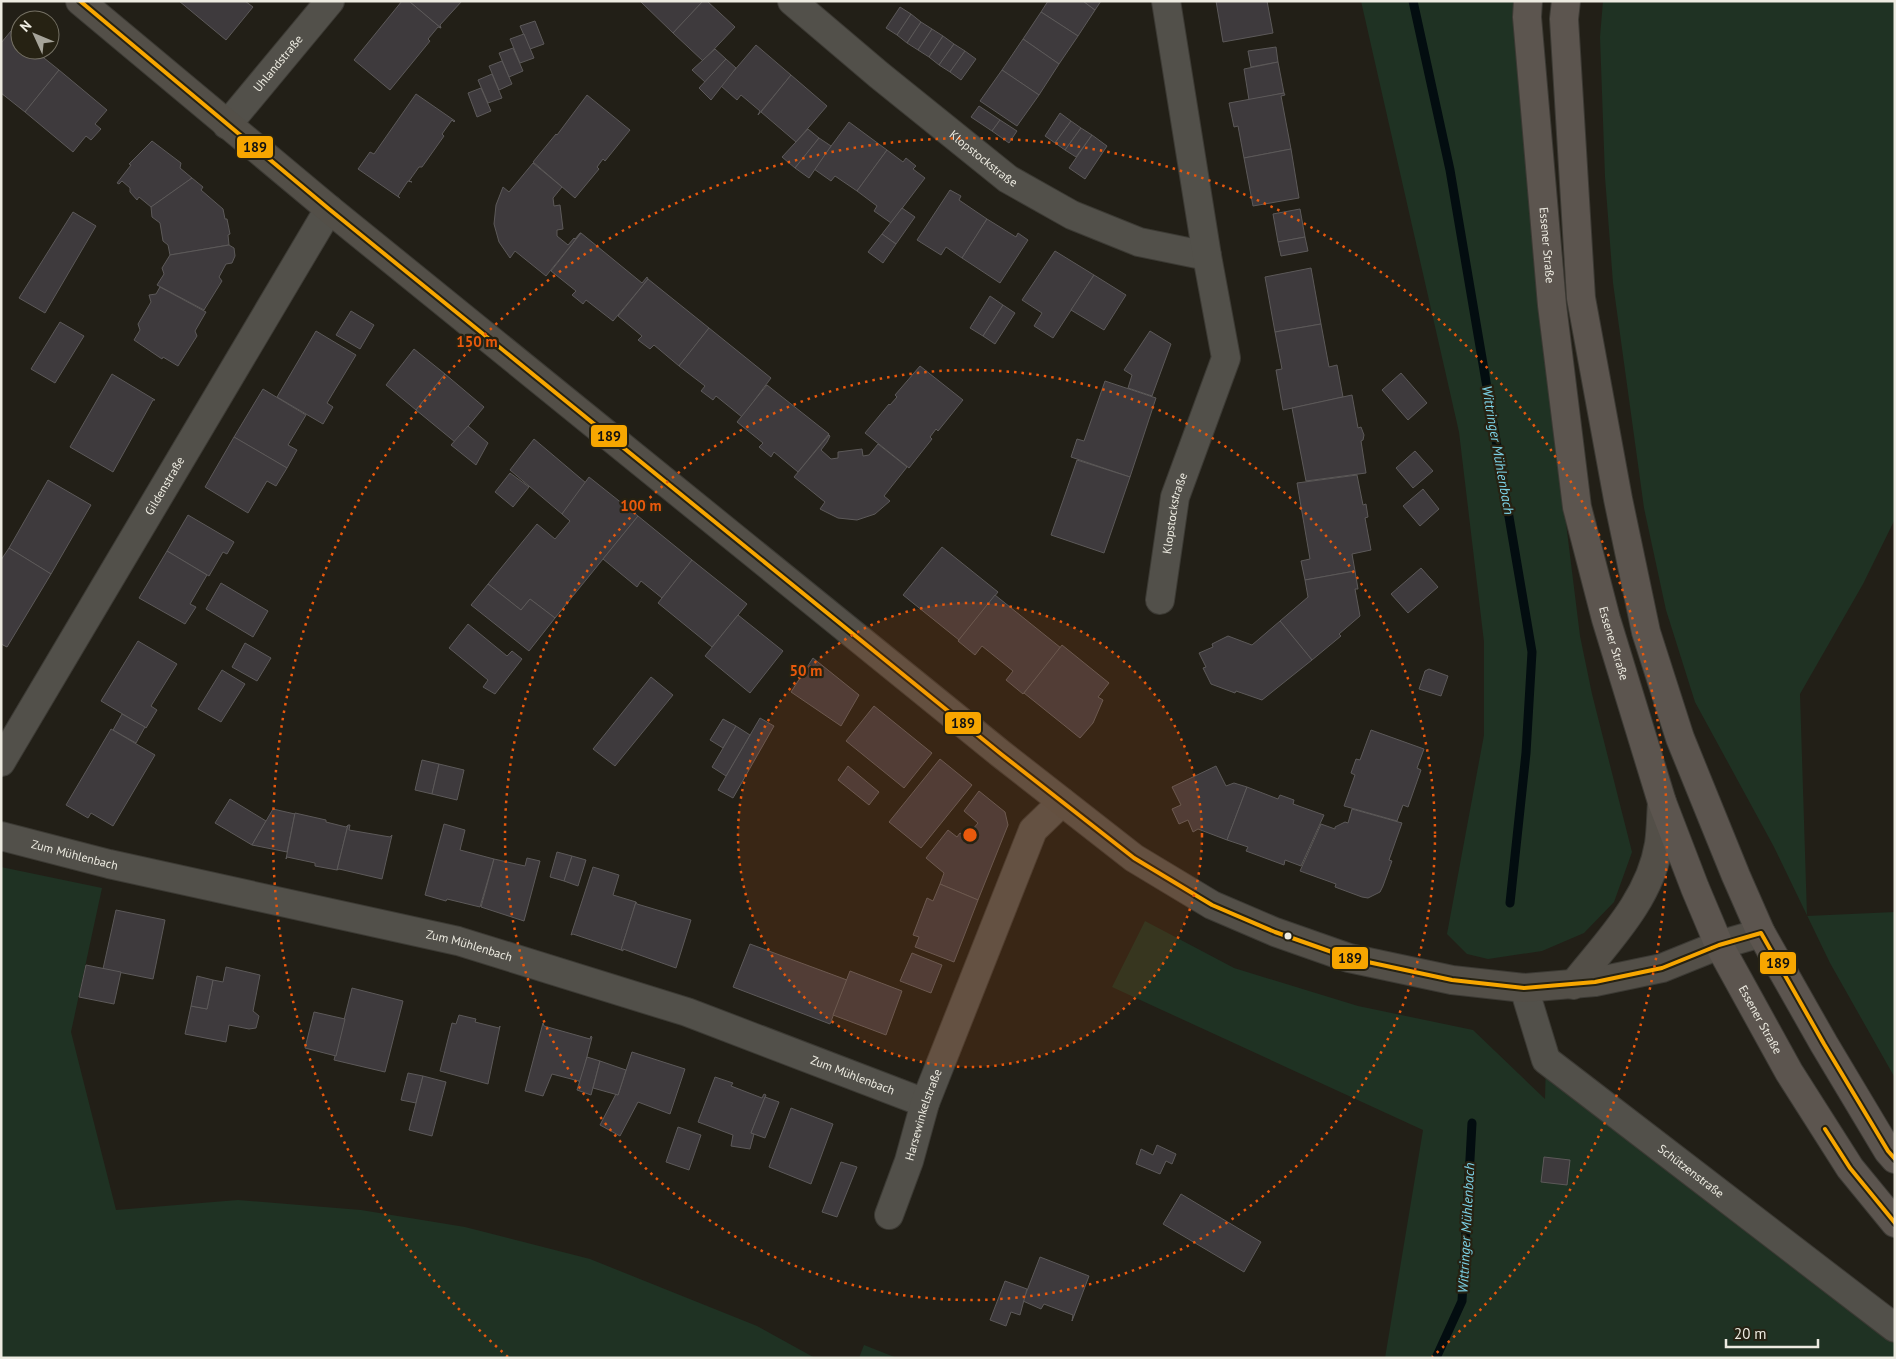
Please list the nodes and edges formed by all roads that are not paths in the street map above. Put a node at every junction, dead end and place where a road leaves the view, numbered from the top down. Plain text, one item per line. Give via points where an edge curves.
1 (80, 1) edge
2 (330, 1) edge
3 (792, 1) edge
4 (1166, 1) edge
5 (1528, 1) edge
6 (1566, 1) edge
7 (227, 125) junction
8 (329, 210) junction
9 (1207, 256) junction
10 (1160, 600) dead end
11 (1, 762) edge
12 (1062, 802) junction
13 (1662, 802) junction
14 (1, 836) edge
15 (1761, 933) junction
16 (1718, 945) junction
17 (1573, 985) junction
18 (1524, 988) junction
19 (925, 1103) junction
20 (1895, 1159) edge
21 (889, 1215) dead end
22 (1895, 1222) edge
23 (1895, 1328) edge

1 - 7 main road
2 - 7 street, Uhlandstraße
3 - 9 street, Klopstockstraße via 1008,179 1072,215 1139,242
4 - 9 street, Klopstockstraße
5 - 13 main road, Essener Straße via 1552,304 1577,507 1606,619
6 - 15 main road via 1564,19 1581,298 1618,499 1646,632 1680,738
7 - 8 main road
8 - 11 street, Gildenstraße
8 - 12 main road
9 - 10 street, Klopstockstraße via 1226,358 1175,497
12 - 18 main road via 1134,858 1212,905 1275,932 1349,958 1452,980
12 - 19 street, Harsewinkelstraße via 1034,830
13 - 16 main road, Essener Straße
13 - 17 main road via 1659,845 1646,886 1634,908
14 - 19 street, Zum Mühlenbach via 110,864 458,940 687,1012
15 - 16 main road
15 - 20 main road
16 - 17 main road via 1662,968
16 - 22 main road, Essener Straße via 1794,1080 1850,1168
17 - 18 main road
18 - 23 street, Schützenstraße via 1546,1060
19 - 21 street, Harsewinkelstraße via 909,1161

